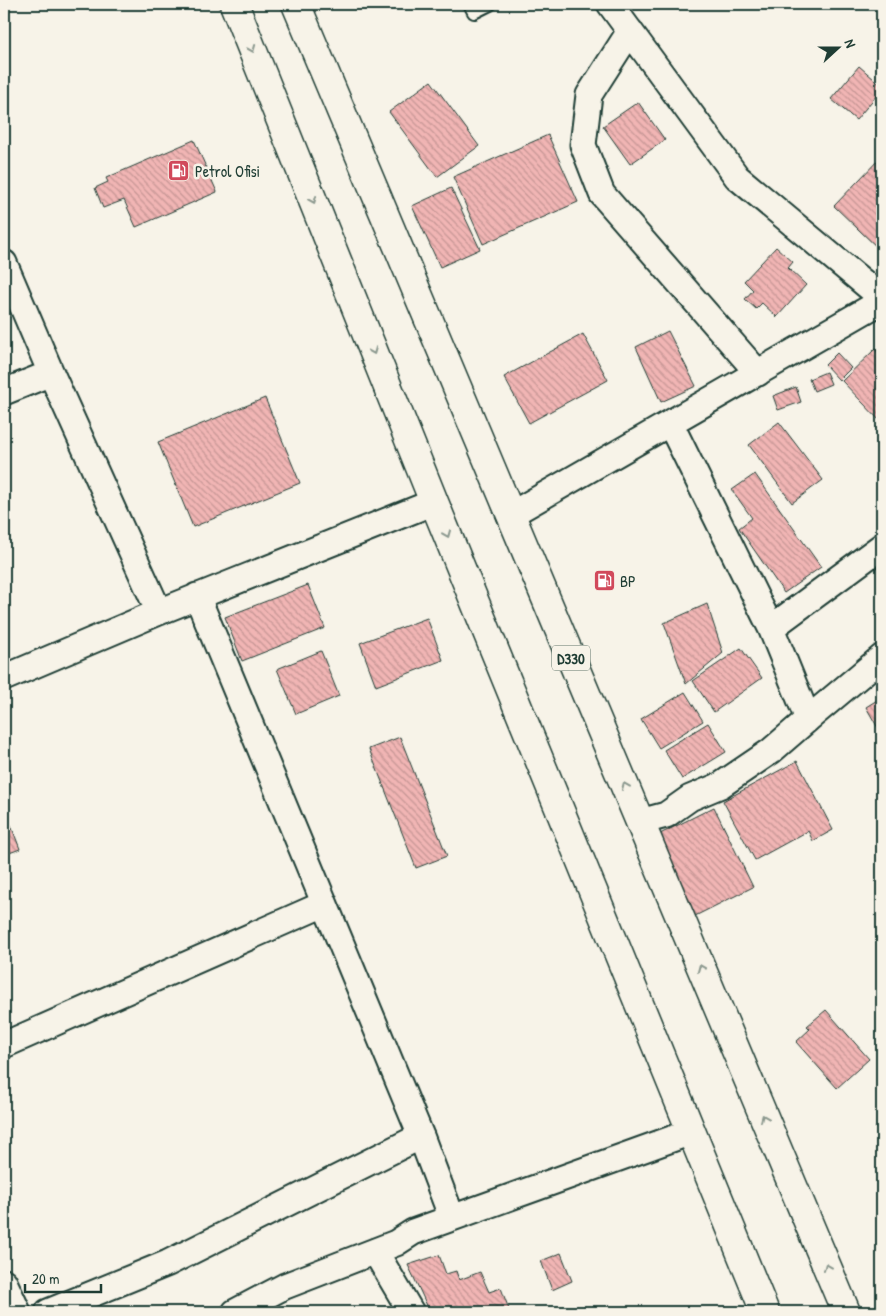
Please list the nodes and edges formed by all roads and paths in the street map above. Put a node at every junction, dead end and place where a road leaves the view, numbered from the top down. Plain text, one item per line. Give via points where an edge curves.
1 (234, 4) edge
2 (296, 4) edge
3 (470, 4) edge
4 (490, 4) edge
5 (610, 4) edge
6 (630, 31) junction
7 (4, 263) edge
8 (882, 300) edge
9 (51, 373) junction
10 (758, 373) junction
11 (4, 392) edge
12 (670, 423) junction
13 (434, 502) junction
14 (510, 515) junction
15 (882, 546) edge
16 (197, 596) junction
17 (158, 612) junction
18 (771, 628) junction
19 (882, 657) edge
20 (4, 678) edge
21 (808, 719) junction
22 (640, 822) junction
23 (324, 904) junction
24 (4, 1045) edge
25 (691, 1132) junction
26 (421, 1136) junction
27 (452, 1218) junction
28 (375, 1251) junction
29 (4, 1282) edge
30 (18, 1312) edge
31 (48, 1312) edge
32 (235, 1312) edge
33 (411, 1312) edge
34 (765, 1312) edge
35 (846, 1312) edge

1 -> 13 main road
2 - 14 main road, D330
3 - 4 lane via 474,12
5 - 6 street
6 - 8 street via 737,177
6 - 10 street via 589,94 583,145 602,194
7 - 9 street
8 - 10 street
9 - 11 street
9 - 17 street
10 - 12 street
12 - 14 street
12 - 18 street
13 - 16 street
13 -> 25 main road
22 -> 14 main road, D330
15 - 18 street
16 - 17 street
16 - 23 street
17 - 20 street
18 - 21 street
19 - 21 street
21 - 22 street via 771,751 721,785 690,798 666,815
35 -> 22 main road, D330
23 - 24 street
23 - 26 street
25 - 27 street
25 - 34 main road
26 - 27 street
26 - 31 street via 168,1263
27 - 28 street
28 - 32 street via 285,1286
28 - 33 street
29 - 30 street

